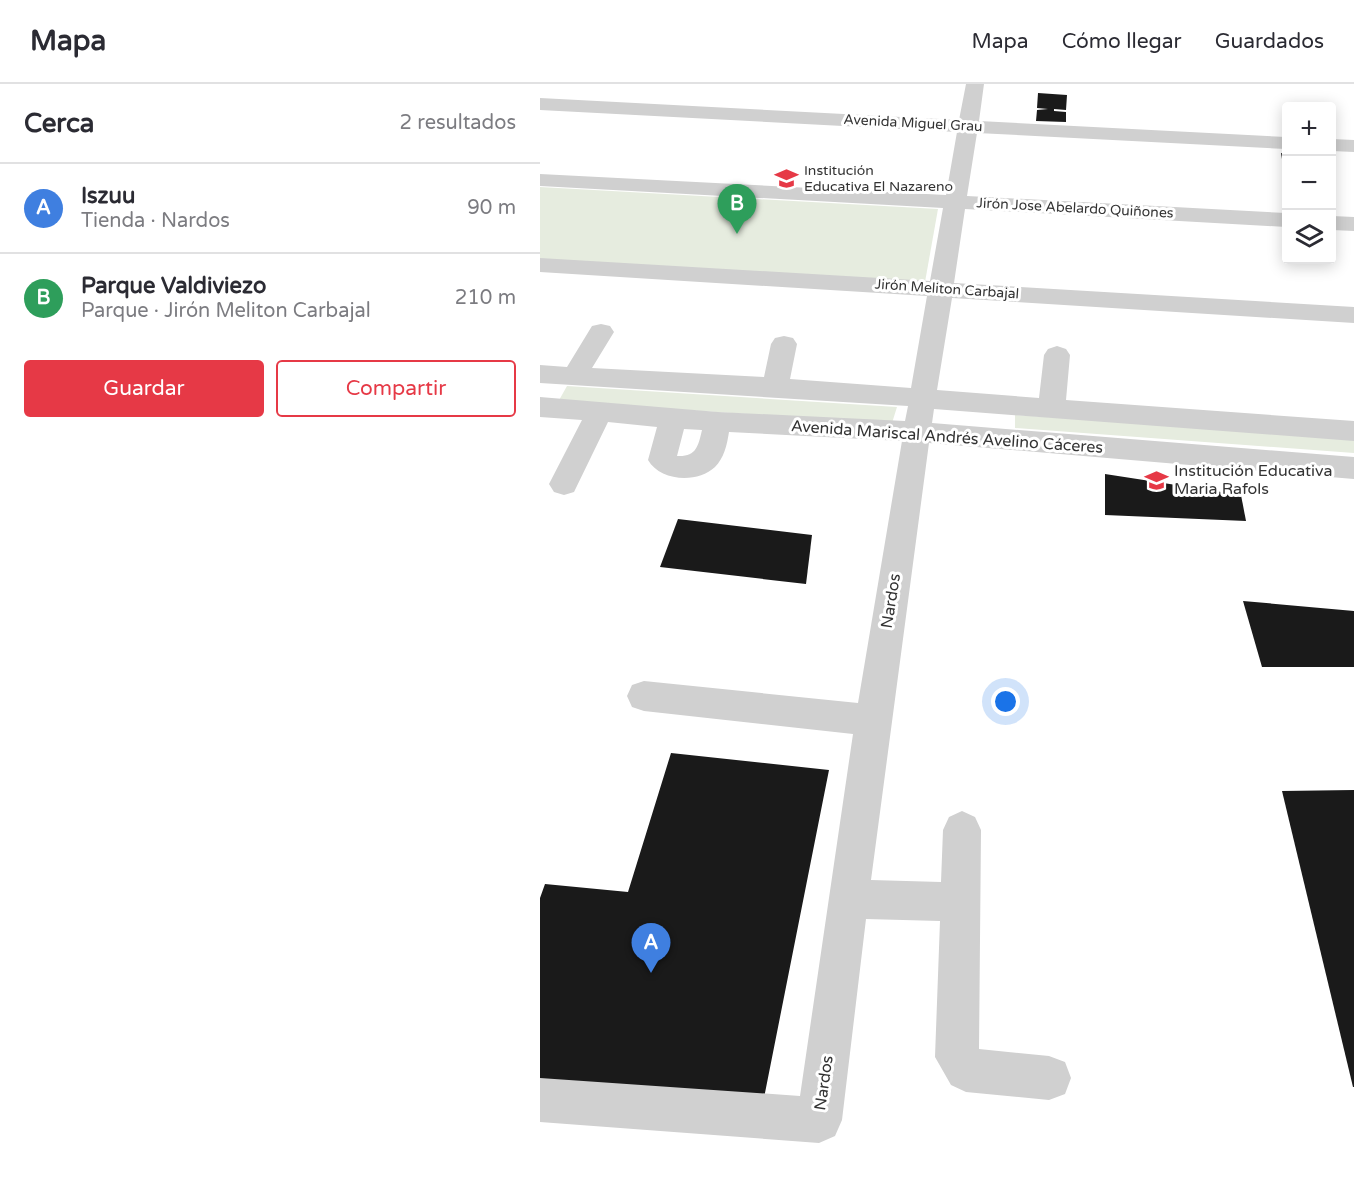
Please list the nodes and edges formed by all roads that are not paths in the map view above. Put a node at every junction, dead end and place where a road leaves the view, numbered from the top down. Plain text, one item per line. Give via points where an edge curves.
1 (975, 84) edge
2 (540, 104) edge
3 (969, 126) junction
4 (1282, 143) edge
5 (1336, 145) edge
6 (1354, 146) edge
7 (540, 180) edge
8 (957, 201) junction
9 (1282, 220) edge
10 (1336, 223) edge
11 (1354, 224) edge
12 (540, 265) edge
13 (943, 288) junction
14 (1354, 315) edge
15 (601, 332) dead end
16 (784, 344) dead end
17 (1057, 355) dead end
18 (540, 375) edge
19 (575, 375) junction
20 (775, 387) junction
21 (540, 407) edge
22 (1052, 407) junction
23 (599, 413) junction
24 (920, 415) junction
25 (673, 418) junction
26 (718, 422) junction
27 (1354, 431) edge
28 (1354, 468) edge
29 (564, 484) dead end
30 (644, 696) dead end
31 (873, 720) junction
32 (962, 830) dead end
33 (850, 899) junction
34 (960, 902) junction
35 (1049, 1078) dead end
36 (540, 1100) edge

1 - 3 street, Nardos
2 - 3 street, Avenida Miguel Grau
3 - 4 street, Avenida Miguel Grau
3 - 8 street, Nardos
5 - 6 street
7 - 8 street, Jirón Jose Abelardo Quiñones
8 - 9 street, Jirón Jose Abelardo Quiñones
8 - 13 street, Nardos
10 - 11 street
12 - 13 street, Jirón Meliton Carbajal
13 - 14 street, Jirón Meliton Carbajal
13 - 24 street, Nardos
15 - 19 street
16 - 20 street
17 - 22 street
18 - 19 street, Avenida Mariscal Andrés Avelino Cáceres
19 - 20 street, Avenida Mariscal Andrés Avelino Cáceres
20 - 24 street, Avenida Mariscal Andrés Avelino Cáceres
21 - 23 street, Avenida Mariscal Andrés Avelino Cáceres
22 - 24 street, Avenida Mariscal Andrés Avelino Cáceres
22 - 27 street, Avenida Mariscal Andrés Avelino Cáceres
23 - 25 street, Avenida Mariscal Andrés Avelino Cáceres
23 - 29 street
24 - 26 street, Avenida Mariscal Andrés Avelino Cáceres
24 - 28 street, Avenida Mariscal Andrés Avelino Cáceres
24 - 31 street, Nardos
25 - 26 street, Avenida Mariscal Andrés Avelino Cáceres
25 - 26 street via 662,460 680,467 700,465 708,458
30 - 31 street
31 - 33 street, Nardos
32 - 34 street
33 - 34 street
33 - 36 street, Nardos via 819,1120
34 - 35 street via 957,1057 966,1070

